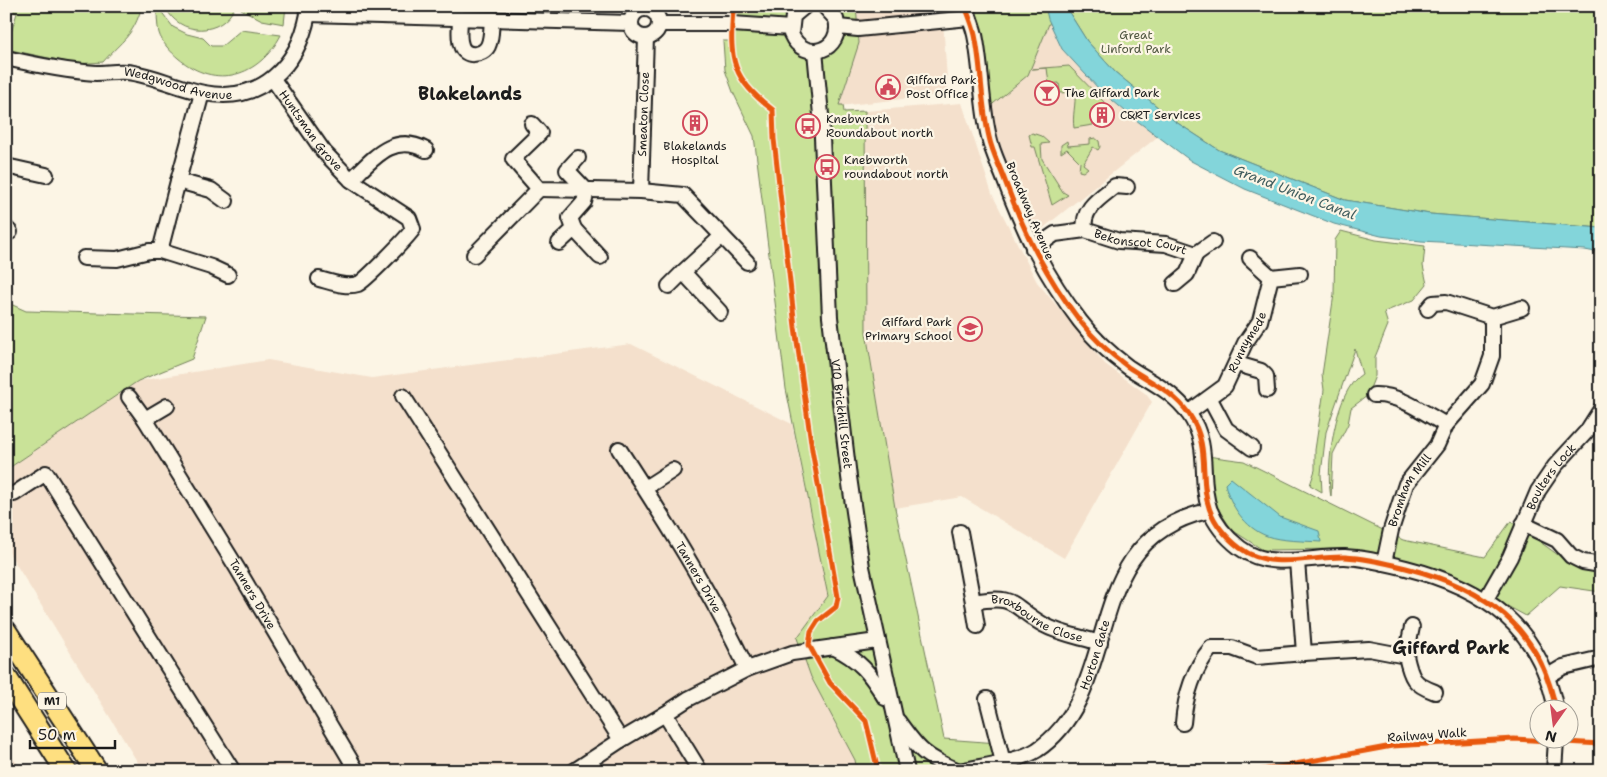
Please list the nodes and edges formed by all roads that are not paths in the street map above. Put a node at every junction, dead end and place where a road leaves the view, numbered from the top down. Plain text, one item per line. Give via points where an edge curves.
1 (804, 6) edge
2 (824, 6) edge
3 (646, 8) edge
4 (308, 10) edge
5 (967, 12) edge
6 (460, 18) junction
7 (492, 19) junction
8 (631, 22) junction
9 (659, 24) junction
10 (838, 27) junction
11 (790, 28) junction
12 (646, 37) junction
13 (815, 51) junction
14 (6, 58) edge
15 (273, 79) junction
16 (202, 93) junction
17 (532, 124) dead end
18 (426, 150) dead end
19 (578, 158) dead end
20 (6, 166) edge
21 (46, 175) dead end
22 (351, 180) junction
23 (178, 181) junction
24 (1127, 187) dead end
25 (539, 189) junction
26 (587, 191) junction
27 (641, 192) junction
28 (226, 200) dead end
29 (574, 229) junction
30 (1085, 230) junction
31 (722, 236) junction
32 (1214, 242) dead end
33 (559, 243) dead end
34 (1033, 249) junction
35 (160, 251) junction
36 (1196, 254) junction
37 (474, 255) dead end
38 (600, 257) dead end
39 (84, 258) dead end
40 (1250, 258) dead end
41 (747, 262) dead end
42 (683, 272) junction
43 (1300, 274) dead end
44 (228, 275) dead end
45 (1271, 278) junction
46 (319, 279) dead end
47 (1175, 284) dead end
48 (670, 286) dead end
49 (1522, 308) dead end
50 (1428, 309) dead end
51 (720, 312) dead end
52 (1485, 316) junction
53 (1237, 364) junction
54 (1267, 390) dead end
55 (1374, 395) dead end
56 (403, 396) dead end
57 (129, 397) dead end
58 (1210, 399) junction
59 (167, 406) dead end
60 (1601, 409) edge
61 (1188, 413) junction
62 (145, 419) junction
63 (1446, 425) junction
64 (1252, 448) dead end
65 (619, 449) dead end
66 (673, 470) dead end
67 (645, 488) junction
68 (14, 494) dead end
69 (1208, 511) junction
70 (1523, 524) junction
71 (960, 532) dead end
72 (1297, 561) junction
73 (1384, 563) junction
74 (1601, 565) edge
75 (1486, 599) junction
76 (973, 602) junction
77 (977, 626) dead end
78 (1412, 627) dead end
79 (6, 630) edge
80 (876, 640) junction
81 (1100, 643) junction
82 (833, 647) junction
83 (1304, 653) junction
84 (1406, 656) junction
85 (1601, 658) edge
86 (747, 669) junction
87 (1548, 676) junction
88 (6, 678) edge
89 (1435, 692) dead end
90 (987, 699) dead end
91 (1554, 700) edge
92 (665, 714) junction
93 (894, 714) junction
94 (1183, 722) dead end
95 (621, 740) junction
96 (1555, 750) edge
97 (1003, 762) junction
98 (66, 771) edge
99 (97, 771) edge
100 (233, 771) edge
101 (357, 771) edge
102 (574, 771) edge
103 (700, 771) edge
104 (907, 771) edge
105 (959, 771) edge
106 (1554, 771) edge

1 - 11 street via 796,12
2 - 10 street via 832,12
3 - 8 street via 634,14
3 - 9 street via 655,14
4 - 6 street, Wedgwood Avenue
4 - 15 street, Wedgwood Avenue via 304,34 292,59
5 - 10 street via 858,29
5 - 34 street, Broadway Avenue via 975,34 989,140
6 - 7 street, Wedgwood Avenue
6 - 7 street via 460,44 472,54 487,48
7 - 8 street, Wedgwood Avenue
8 - 12 street via 637,34
9 - 11 street
9 - 12 street via 656,32
10 - 13 street via 831,44
11 - 13 street via 798,44 808,51
12 - 27 street, Smeaton Close
13 - 80 street, V10 Brickhill Street via 830,317 850,486
14 - 16 street, Wedgwood Avenue via 49,68 97,73 125,71 160,78
15 - 16 street, Wedgwood Avenue via 250,90 222,95
15 - 22 street, Huntsman Grove via 324,152
16 - 23 street
17 - 25 street via 540,133 513,160
18 - 22 street, Huntsman Grove via 416,145 396,145 380,151
19 - 26 street via 567,170
20 - 21 street
22 - 46 street, Huntsman Grove via 409,218 413,229 407,239 358,284 340,285
23 - 28 street via 211,190
23 - 35 street
24 - 30 street, Bekonscot Court via 1115,186 1092,204 1083,220
25 - 26 street
25 - 37 street
26 - 27 street
26 - 29 street via 584,202 570,218
27 - 31 street via 683,195
29 - 33 street
29 - 38 street
30 - 34 street, Bekonscot Court via 1055,234
30 - 36 street, Bekonscot Court via 1119,242 1166,244
31 - 41 street
31 - 42 street
32 - 36 street, Bekonscot Court
34 - 61 street, Broadway Avenue via 1055,288 1083,325 1126,365 1171,394
35 - 39 street via 118,259
35 - 44 street
36 - 47 street, Bekonscot Court via 1187,274
40 - 45 street
42 - 48 street
42 - 51 street
43 - 45 street
45 - 53 street, Runnymede via 1260,321 1245,343
49 - 52 street
50 - 52 street via 1433,303 1446,302
52 - 63 street, Bromham Mill via 1492,356 1482,384
53 - 54 street via 1266,376
53 - 58 street, Runnymede via 1225,386
55 - 63 street via 1408,403
56 - 95 street
57 - 62 street, Tanners Drive
58 - 61 street, Runnymede
58 - 64 street via 1226,429
59 - 62 street
60 - 70 street, Boulters Lock via 1538,490
61 - 69 street, Broadway Avenue via 1199,432
62 - 101 street, Tanners Drive
63 - 73 street, Bromham Mill via 1437,445 1406,484
65 - 67 street, Tanners Drive
66 - 67 street
67 - 86 street, Tanners Drive via 734,640
68 - 100 street via 46,473
69 - 72 street, Broadway Avenue via 1242,550 1264,559
69 - 81 street, Horton Gate via 1162,530 1136,553 1119,579
70 - 74 street, Boulters Lock via 1557,540 1571,556
70 - 75 street, Boulters Lock via 1510,557
71 - 76 street, Broxbourne Close
72 - 73 street, Broadway Avenue via 1344,557
72 - 83 street
73 - 75 street, Broadway Avenue via 1427,573
75 - 87 street, Broadway Avenue via 1512,620 1534,648
76 - 77 street, Broxbourne Close
76 - 81 street, Broxbourne Close via 996,598 1016,603 1044,625
78 - 84 street
79 - 99 highway, M1
80 - 82 street
80 - 93 street, V10 Brickhill Street
81 - 97 street, Horton Gate via 1077,705 1054,735 1035,751
82 - 86 street via 792,653
82 - 93 street via 852,656 871,674
83 - 84 street via 1369,649
83 - 94 street via 1257,657 1232,648 1211,648 1200,660 1184,704
84 - 89 street via 1411,676 1420,686
85 - 87 street via 1563,667
86 - 92 street
87 - 91 street, Broadway Avenue
88 - 98 highway, M1
90 - 97 street
92 - 95 street
92 - 103 street
93 - 104 street, V10 Brickhill Street
93 - 105 street via 917,748 936,762
95 - 102 street
96 - 106 street
97 - 105 street, Horton Gate

